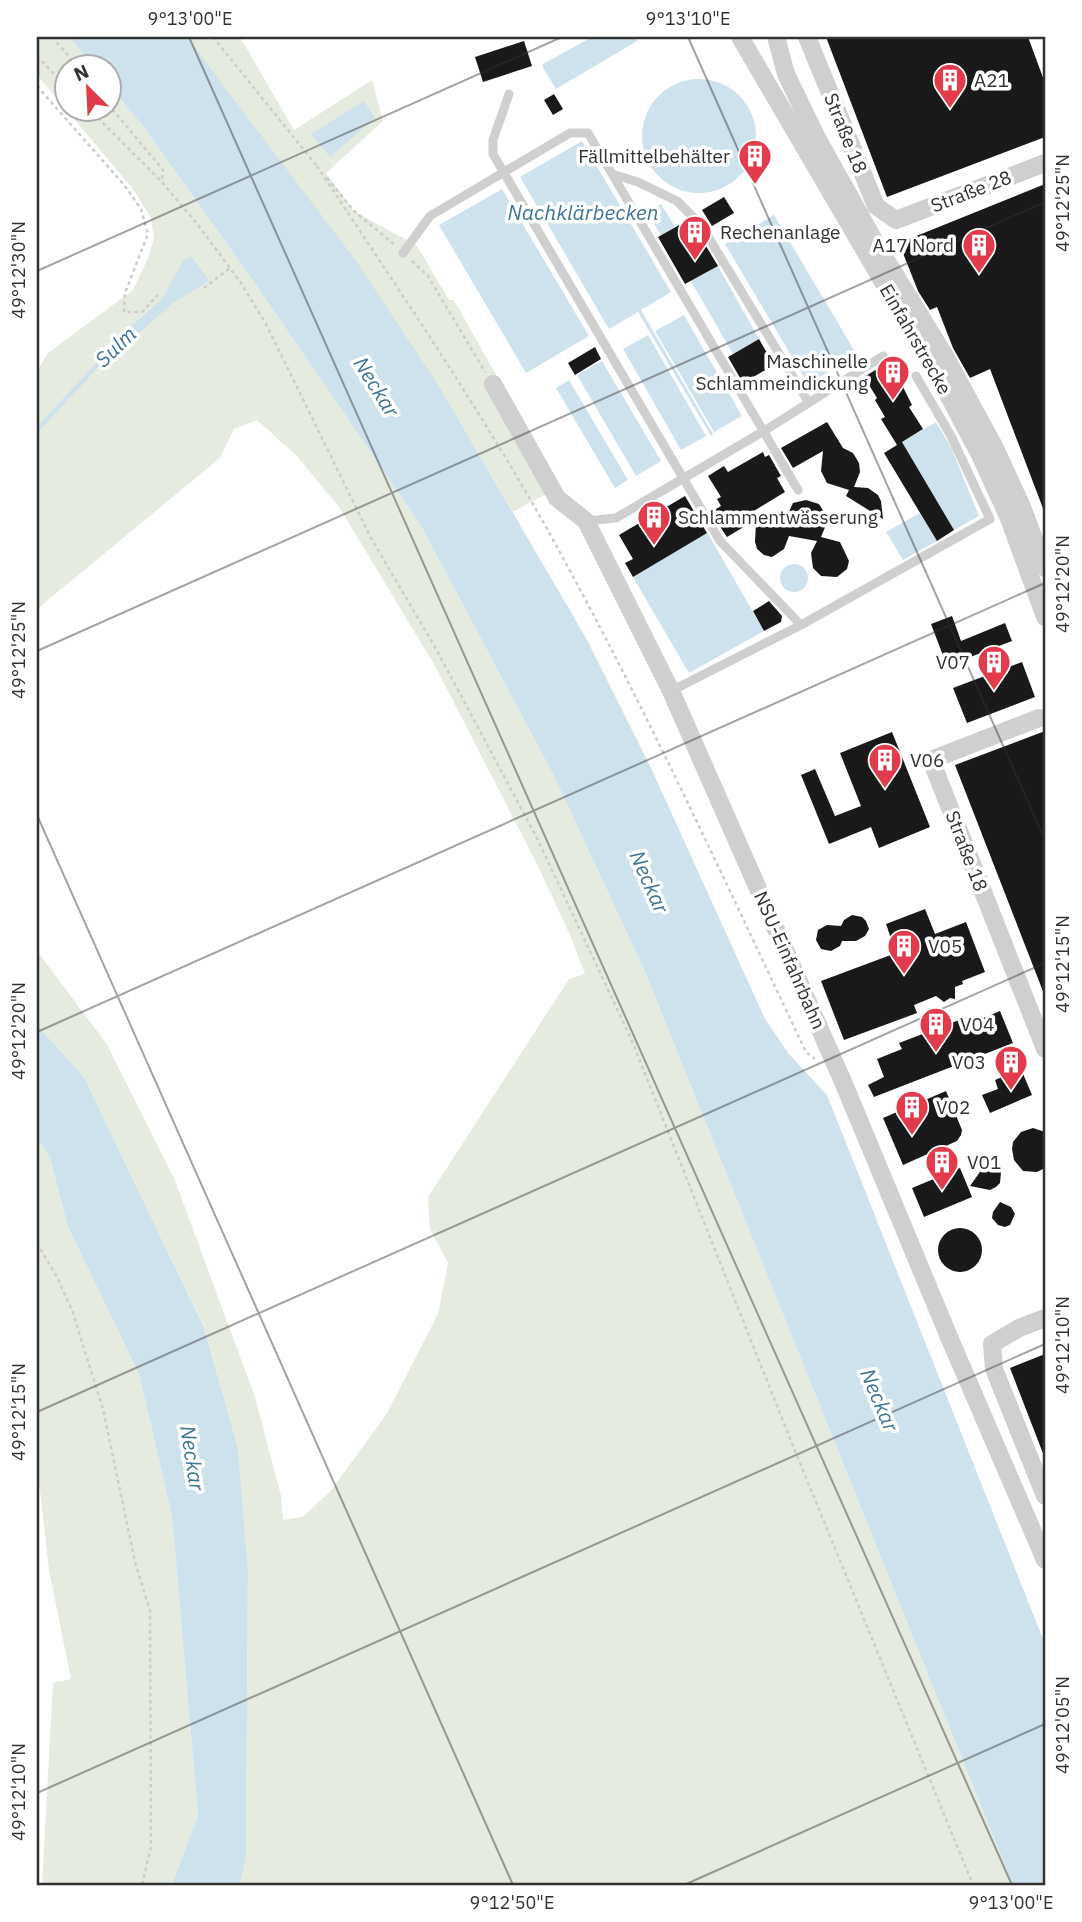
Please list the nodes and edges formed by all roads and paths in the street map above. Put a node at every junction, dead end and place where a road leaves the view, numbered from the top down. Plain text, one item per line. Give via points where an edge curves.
1 (52, 37) edge
2 (214, 37) edge
3 (740, 37) edge
4 (776, 37) edge
5 (807, 37) edge
6 (65, 52) edge
7 (37, 56) edge
8 (52, 72) edge
9 (37, 86) edge
10 (509, 94) dead end
11 (122, 121) edge
12 (102, 122) edge
13 (1045, 163) edge
14 (317, 166) junction
15 (504, 172) junction
16 (612, 174) junction
17 (161, 181) junction
18 (896, 220) joint
19 (403, 253) junction
20 (230, 268) junction
21 (204, 288) dead end
22 (158, 295) dead end
23 (883, 356) dead end
24 (916, 376) dead end
25 (493, 384) joint
26 (809, 403) junction
27 (764, 432) junction
28 (684, 478) junction
29 (798, 490) dead end
30 (586, 521) junction
31 (1045, 568) edge
32 (1045, 617) edge
33 (801, 625) junction
34 (671, 691) junction
35 (1040, 718) dead end
36 (1040, 1022) edge
37 (1045, 1049) edge
38 (815, 1060) dead end
39 (37, 1242) edge
40 (1045, 1318) edge
41 (1045, 1496) edge
42 (1045, 1560) edge
43 (142, 1885) edge
44 (973, 1885) edge

1 - 6 path
2 - 14 path
3 - 32 street, Einfahrstrecke via 980,455
4 - 31 street, Einfahrstrecke via 786,74 817,138 995,447
5 - 18 street, Straße 18 via 876,206
7 - 8 path
9 - 22 path via 141,209 148,234 125,293 124,312 142,312
10 - 15 lane via 493,140 493,154
11 - 17 path via 163,170
12 - 17 path
13 - 18 street, Straße 28
14 - 19 path via 354,211
14 - 38 path via 541,518 659,742 806,1052
15 - 16 lane via 570,133 588,133
15 - 19 lane via 430,216
15 - 28 lane
16 - 26 lane via 677,201 701,225
16 - 27 lane
17 - 20 path
19 - 25 path via 428,276
20 - 21 path
20 - 44 path via 266,324 371,538 486,742 577,922 637,1054
23 - 26 lane
24 - 33 lane via 951,436 990,519
25 - 30 street, NSU-Einfahrbahn via 557,498
26 - 27 lane
27 - 28 lane
27 - 29 lane
28 - 30 lane via 616,518
28 - 33 lane via 720,541
30 - 34 street, NSU-Einfahrbahn
33 - 34 lane
34 - 42 street, NSU-Einfahrbahn via 839,1072
35 - 36 street, Straße 18 via 931,760
36 - 37 street, Straße 18
39 - 43 path via 72,1310 103,1409 135,1562 150,1611 151,1847
40 - 41 street via 992,1344 994,1368

